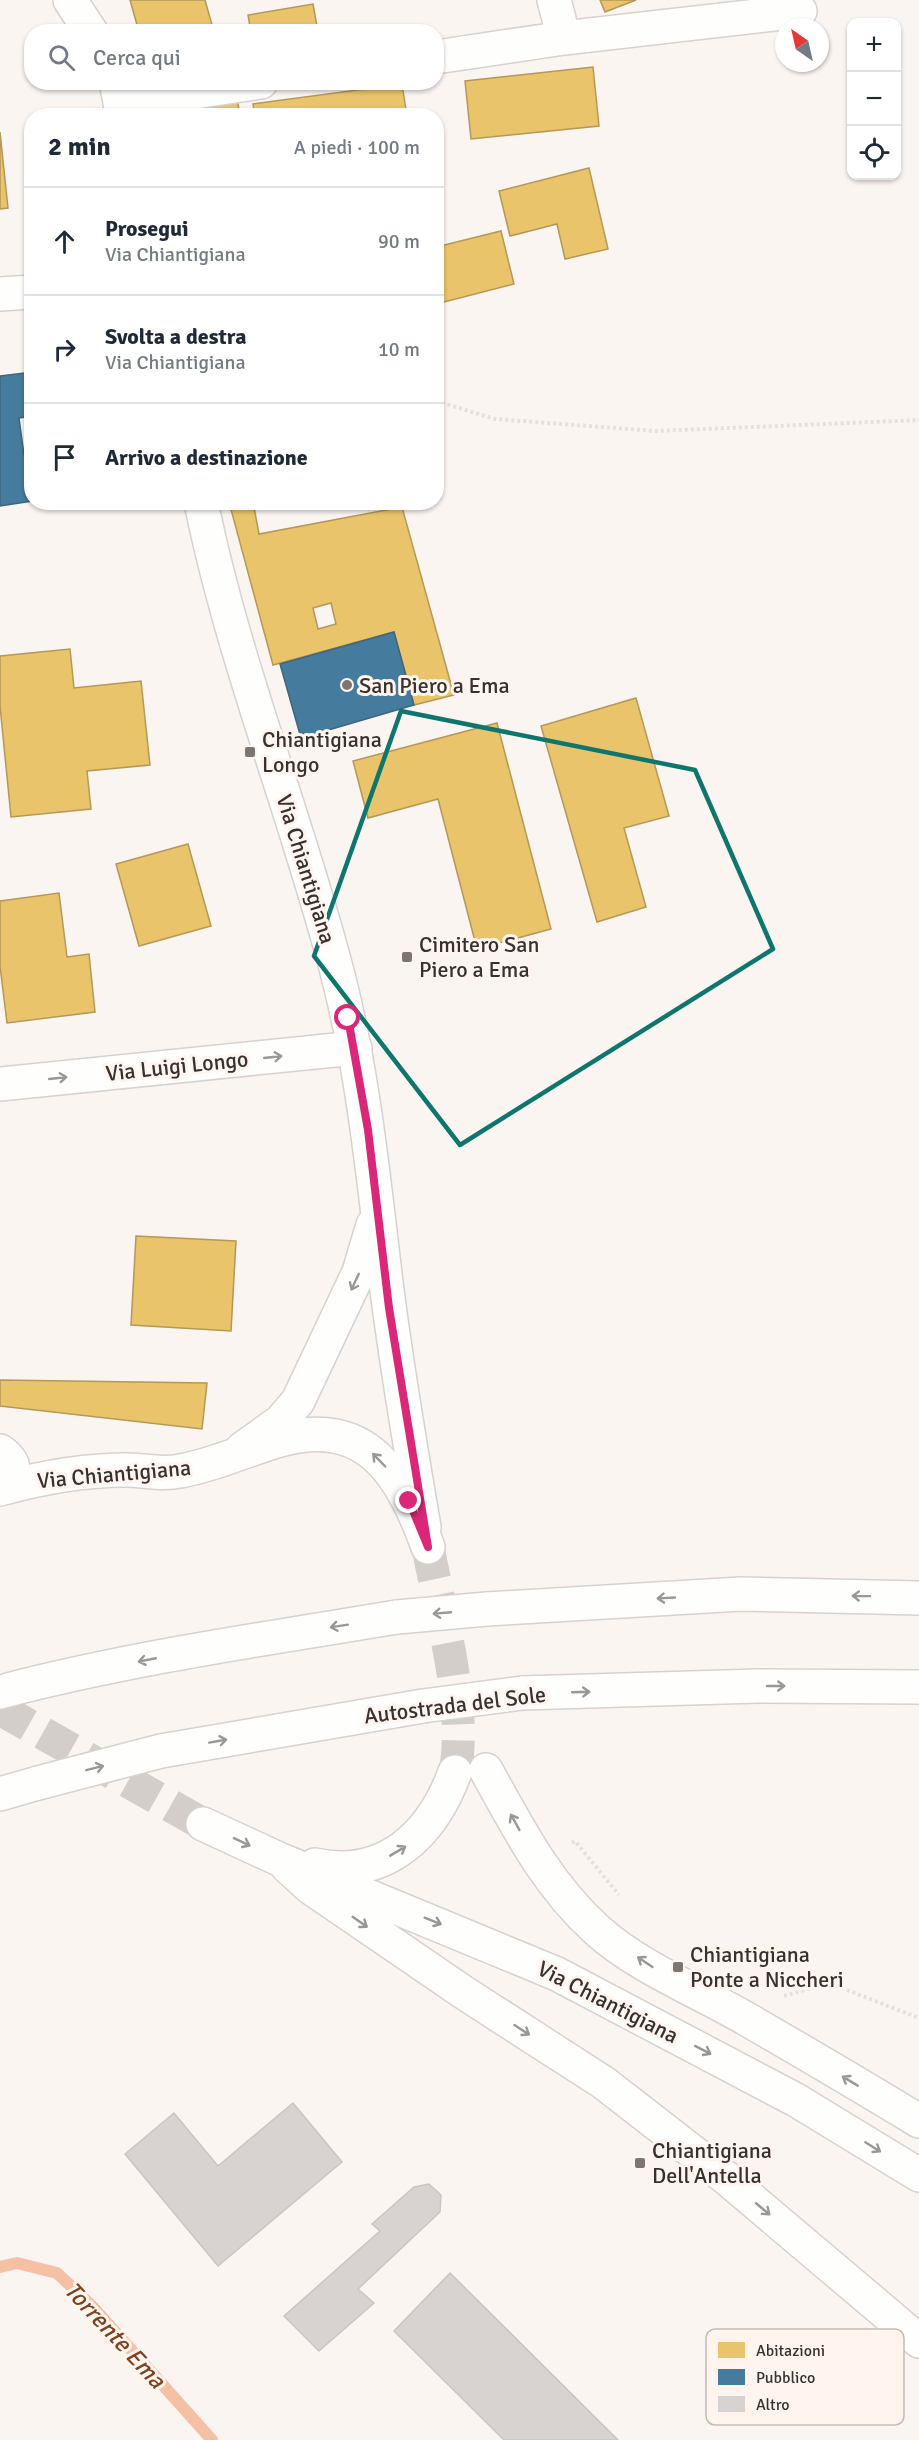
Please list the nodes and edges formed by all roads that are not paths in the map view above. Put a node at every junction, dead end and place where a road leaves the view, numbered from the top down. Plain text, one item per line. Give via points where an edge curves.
1 (70, 0) edge
2 (98, 0) edge
3 (554, 0) edge
4 (800, 11) dead end
5 (86, 24) edge
6 (103, 24) edge
7 (564, 38) junction
8 (444, 56) edge
9 (157, 90) edge
10 (118, 93) edge
11 (24, 292) edge
12 (0, 294) edge
13 (203, 510) edge
14 (355, 1048) junction
15 (0, 1084) edge
16 (376, 1206) junction
17 (0, 1452) edge
18 (228, 1458) junction
19 (3, 1488) edge
20 (919, 1598) edge
21 (919, 1687) edge
22 (0, 1692) edge
23 (0, 1794) edge
24 (203, 1824) tunnel mouth
25 (281, 1860) junction
26 (919, 2121) edge
27 (919, 2175) edge
28 (904, 2329) edge
29 (904, 2329) edge
30 (919, 2342) edge

1 - 5 main road
2 - 6 main road
3 - 7 main road
4 - 7 main road
7 - 8 main road
9 - 10 main road
11 - 12 main road
13 - 14 main road, Via Chiantigiana via 254,699 335,963
15 -> 14 main road, Via Luigi Longo
14 - 16 main road, Via Chiantigiana
16 -> 18 main road, Via Chiantigiana via 371,1240 359,1272 298,1401 281,1421
16 -> 18 main road, Via Chiantigiana via 428,1547 395,1480 368,1449 347,1437 306,1434
17 - 19 main road via 14,1469
18 - 19 main road, Via Chiantigiana via 178,1472 88,1473
20 -> 22 main road, bridge via 741,1593 397,1617 232,1644
23 -> 21 main road, Autostrada del Sole, bridge via 161,1751 423,1706 522,1694 758,1686
24 -> 25 main road, Via Chiantigiana
26 -> 25 main road, Via Chiantigiana via 750,2020 660,1972 598,1931 568,1900 470,1771 447,1794 415,1840 392,1855 345,1870
25 -> 27 main road, Via Chiantigiana via 557,1974 796,2100
25 -> 28 main road via 311,1888 434,1973 604,2083 725,2176
29 -> 30 main road

